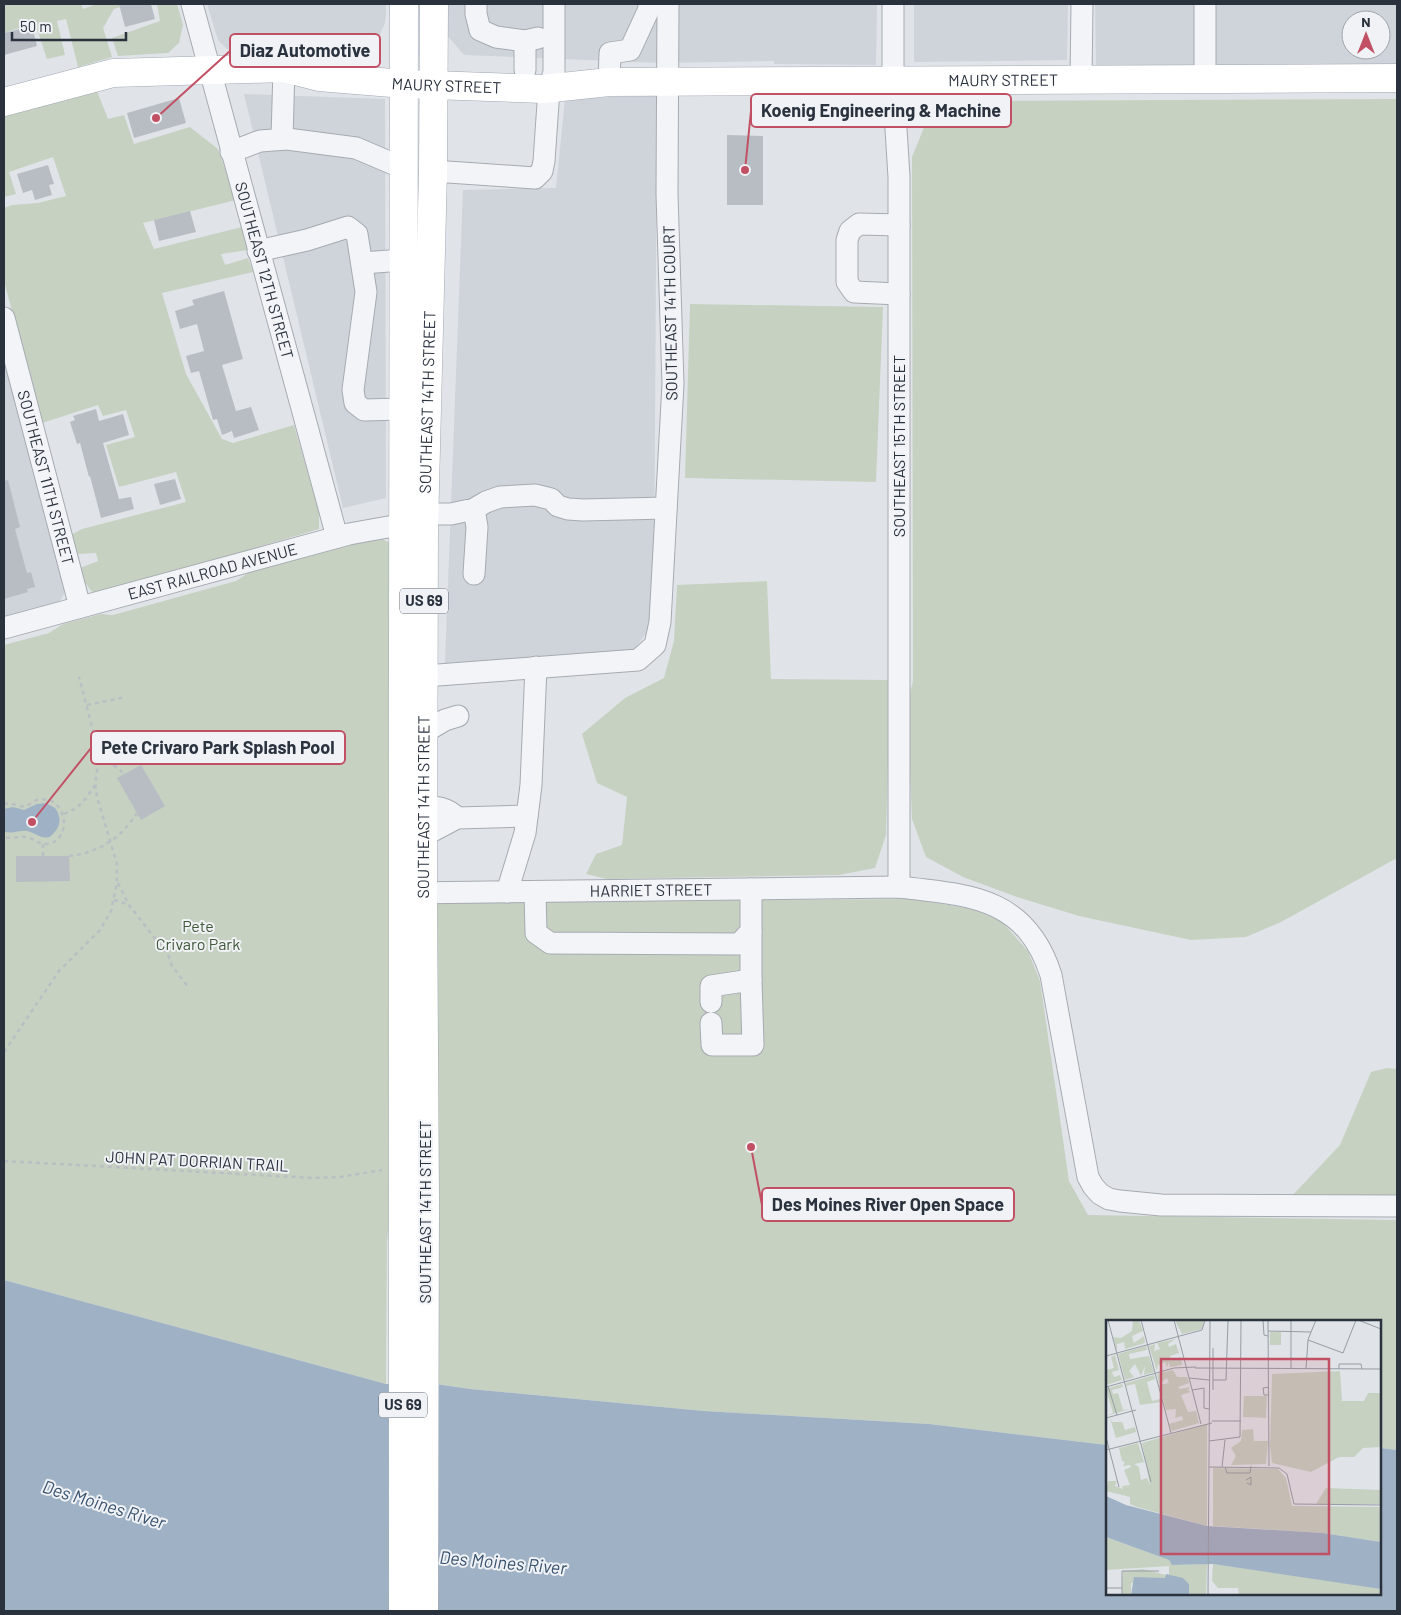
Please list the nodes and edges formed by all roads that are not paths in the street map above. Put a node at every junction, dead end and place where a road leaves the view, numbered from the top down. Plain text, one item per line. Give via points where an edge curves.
1 (192, 4) edge
2 (404, 4) edge
3 (434, 4) edge
4 (476, 4) edge
5 (554, 4) edge
6 (649, 4) edge
7 (668, 4) edge
8 (893, 4) edge
9 (1082, 4) edge
10 (1205, 4) edge
11 (554, 35) junction
12 (525, 41) junction
13 (284, 68) junction
14 (209, 70) junction
15 (525, 70) junction
16 (404, 75) junction
17 (434, 76) junction
18 (1397, 78) edge
19 (1205, 79) junction
20 (551, 80) junction
21 (1081, 80) junction
22 (894, 81) junction
23 (610, 82) junction
24 (668, 82) junction
25 (4, 102) edge
26 (282, 139) junction
27 (231, 152) junction
28 (403, 168) junction
29 (433, 171) junction
30 (899, 225) junction
31 (258, 251) junction
32 (403, 260) junction
33 (362, 263) junction
34 (899, 294) junction
35 (4, 318) edge
36 (403, 409) junction
37 (666, 508) junction
38 (474, 509) junction
39 (417, 522) junction
40 (337, 537) junction
41 (474, 574) dead end
42 (80, 608) junction
43 (4, 628) edge
44 (536, 667) junction
45 (413, 675) junction
46 (458, 716) dead end
47 (423, 733) junction
48 (423, 807) junction
49 (527, 816) junction
50 (457, 818) junction
51 (423, 836) junction
52 (899, 888) junction
53 (750, 889) junction
54 (507, 892) junction
55 (534, 892) junction
56 (412, 893) junction
57 (751, 931) junction
58 (752, 980) junction
59 (415, 1199) junction
60 (1397, 1206) edge
61 (403, 1611) edge
62 (424, 1611) edge

1 - 14 street, SOUTHEAST 12TH STREET
2 - 16 main road, SOUTHEAST 14TH STREET / US 69
3 - 17 main road, SOUTHEAST 14TH STREET / US 69
4 - 12 street via 480,30 496,37
5 - 11 street
6 - 23 street via 630,50 610,53
7 - 24 street, SOUTHEAST 14TH COURT
8 - 22 street, SOUTHEAST 15TH STREET
9 - 21 street
10 - 19 street
11 - 12 street
11 - 20 street
12 - 15 street
13 - 14 main road, MAURY STREET
13 - 16 main road, MAURY STREET via 319,77
13 - 26 street
14 - 25 main road, MAURY STREET via 113,73
14 - 27 street, SOUTHEAST 12TH STREET
15 - 17 main road, MAURY STREET
15 - 20 main road, MAURY STREET
16 - 17 main road, MAURY STREET
16 - 28 main road, SOUTHEAST 14TH STREET / US 69
17 - 20 main road, MAURY STREET
17 - 29 main road, SOUTHEAST 14TH STREET / US 69
18 - 19 main road, MAURY STREET
19 - 21 main road, MAURY STREET
20 - 23 main road, MAURY STREET
20 - 29 street via 544,162 542,171 535,178
21 - 22 main road, MAURY STREET
22 - 24 main road, MAURY STREET
22 - 30 street, SOUTHEAST 15TH STREET
23 - 24 main road, MAURY STREET
24 - 37 street, SOUTHEAST 14TH COURT via 667,194 673,384
26 - 27 street via 260,141
26 - 28 street via 356,148
27 - 31 street, SOUTHEAST 12TH STREET
28 - 32 main road, SOUTHEAST 14TH STREET / US 69
29 - 39 main road, SOUTHEAST 14TH STREET / US 69
30 - 34 street, SOUTHEAST 15TH STREET
30 - 34 street via 859,224 850,230 847,240 847,282 854,292
31 - 33 street via 348,228 357,234
31 - 40 street, SOUTHEAST 12TH STREET
32 - 33 street
32 - 36 main road, SOUTHEAST 14TH STREET / US 69
33 - 36 street via 366,292 353,390 355,403 364,410
34 - 52 street, SOUTHEAST 15TH STREET
35 - 42 street, SOUTHEAST 11TH STREET
36 - 39 main road, SOUTHEAST 14TH STREET / US 69
37 - 38 street, EAST RAILROAD AVENUE via 568,509 536,495 500,497
37 - 44 street, SOUTHEAST 14TH COURT via 660,622 655,645 638,660
38 - 39 street, EAST RAILROAD AVENUE
38 - 41 street via 477,526
39 - 40 street, EAST RAILROAD AVENUE
39 - 45 main road, SOUTHEAST 14TH STREET / US 69
40 - 42 street, EAST RAILROAD AVENUE
42 - 43 street, EAST RAILROAD AVENUE
44 - 45 street
44 - 49 street
45 - 47 main road, SOUTHEAST 14TH STREET / US 69
45 - 56 main road, SOUTHEAST 14TH STREET / US 69
46 - 47 street
47 - 48 main road, SOUTHEAST 14TH STREET / US 69
48 - 50 street via 441,807
48 - 51 main road, SOUTHEAST 14TH STREET / US 69
49 - 50 street
49 - 54 street
50 - 51 street
51 - 56 main road, SOUTHEAST 14TH STREET / US 69
52 - 53 street, HARRIET STREET
52 - 60 street, HARRIET STREET via 956,894 985,902 1013,915 1034,937 1045,955 1051,975 1088,1177 1100,1194 1120,1201 1161,1205
53 - 55 street, HARRIET STREET
53 - 57 street
54 - 55 street, HARRIET STREET
54 - 56 street, HARRIET STREET
55 - 57 street via 536,933 550,943 739,944
56 - 59 main road, SOUTHEAST 14TH STREET / US 69
57 - 58 street
58 - 58 street via 753,1045 712,1045 711,986
59 - 61 main road, SOUTHEAST 14TH STREET / US 69
59 - 62 main road, SOUTHEAST 14TH STREET / US 69

